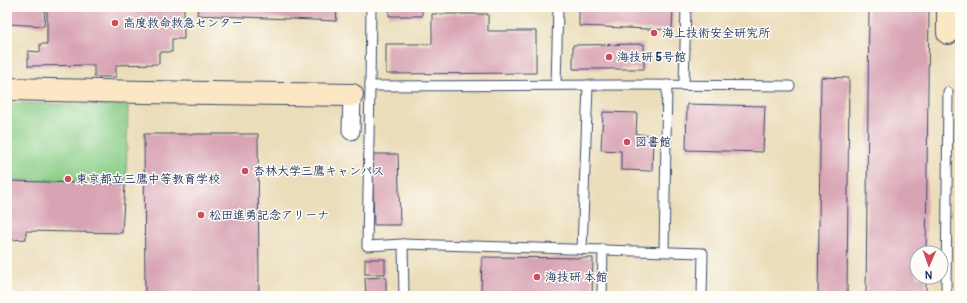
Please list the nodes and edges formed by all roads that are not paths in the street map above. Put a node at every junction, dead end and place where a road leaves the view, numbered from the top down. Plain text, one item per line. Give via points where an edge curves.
1 (371, 7) edge
2 (558, 7) edge
3 (686, 7) edge
4 (948, 7) edge
5 (954, 34) edge
6 (556, 85) junction
7 (588, 85) junction
8 (666, 85) junction
9 (684, 85) junction
10 (790, 86) dead end
11 (7, 89) edge
12 (361, 90) junction
13 (948, 92) dead end
14 (351, 131) dead end
15 (403, 244) junction
16 (582, 249) junction
17 (603, 249) junction
18 (664, 251) junction
19 (404, 296) edge
20 (602, 296) edge
21 (702, 296) edge
22 (946, 296) edge

1 - 12 lane
2 - 6 lane
3 - 9 lane
4 - 5 street
6 - 7 lane
6 - 12 lane
7 - 8 lane
7 - 16 lane
8 - 9 lane
8 - 18 lane
9 - 10 lane
11 - 12 street via 145,92
12 - 14 street
12 - 15 lane via 367,246
13 - 22 lane
15 - 16 lane
15 - 19 lane
16 - 17 lane
17 - 18 lane
17 - 20 lane
18 - 21 lane via 703,253

